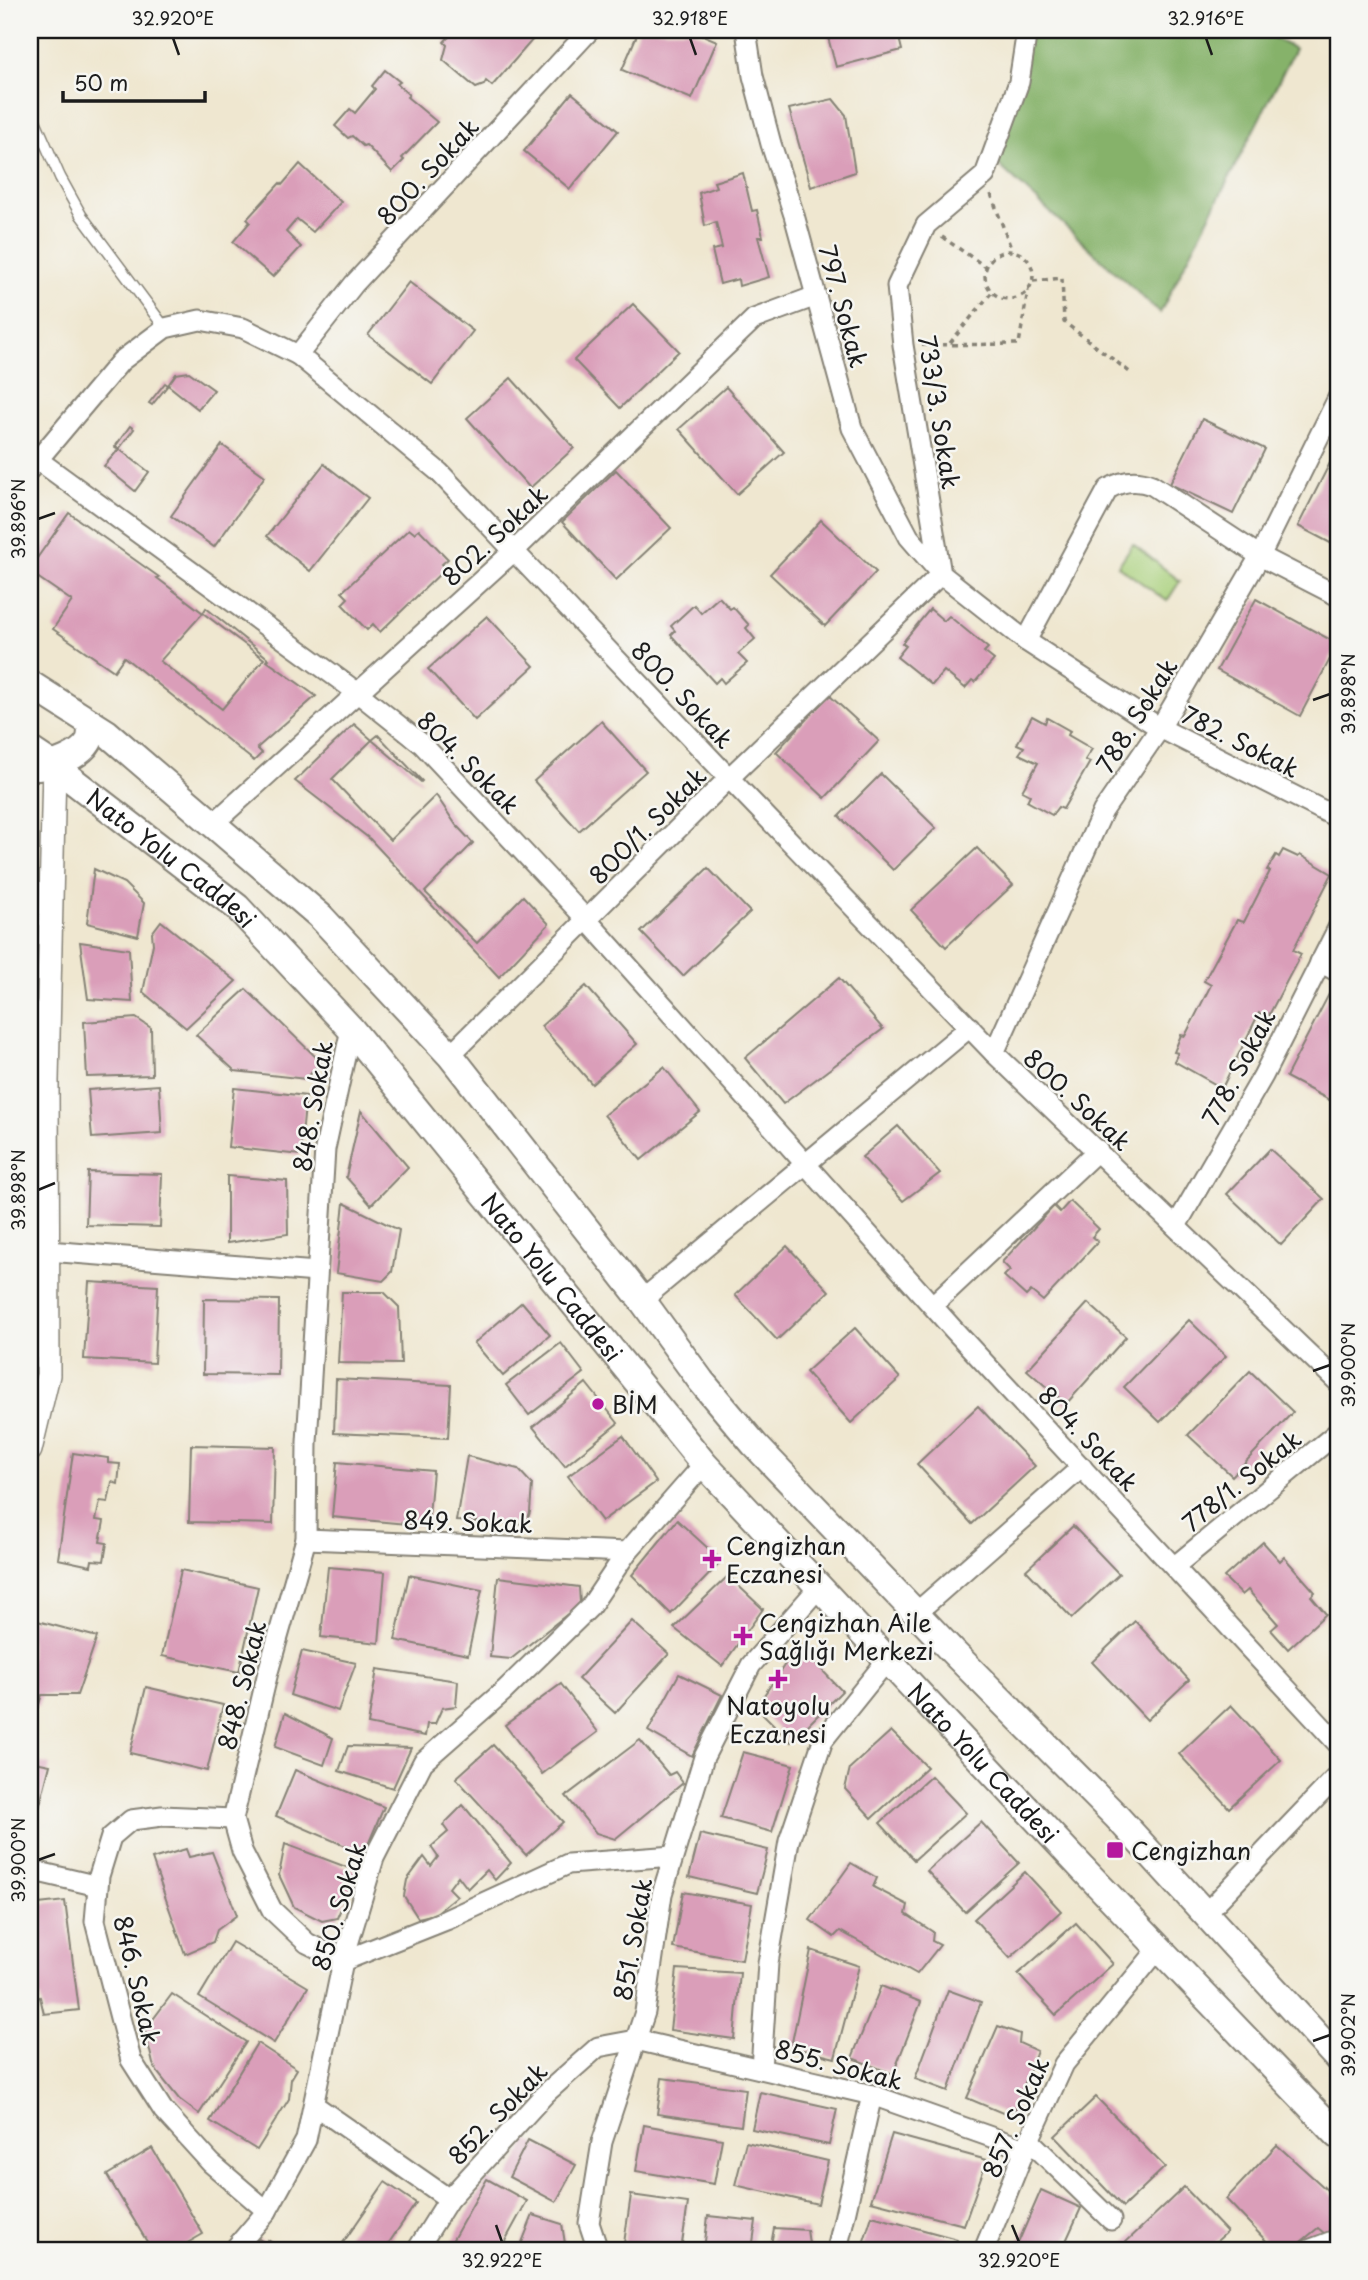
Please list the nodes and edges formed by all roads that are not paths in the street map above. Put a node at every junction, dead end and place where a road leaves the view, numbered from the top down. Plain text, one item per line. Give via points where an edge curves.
1 (590, 30) edge
2 (746, 30) edge
3 (1027, 30) edge
4 (30, 109) edge
5 (816, 296) junction
6 (165, 328) junction
7 (298, 355) junction
8 (1335, 404) edge
9 (34, 464) edge
10 (515, 550) junction
11 (1260, 556) junction
12 (941, 574) junction
13 (1338, 596) edge
14 (1026, 641) junction
15 (30, 684) edge
16 (358, 693) junction
17 (91, 723) junction
18 (1160, 728) junction
19 (30, 750) edge
20 (42, 767) edge
21 (729, 778) junction
22 (1338, 818) edge
23 (213, 824) junction
24 (587, 920) junction
25 (1338, 928) edge
26 (1321, 962) junction
27 (1338, 972) edge
28 (970, 1027) junction
29 (351, 1029) junction
30 (995, 1053) junction
31 (450, 1055) junction
32 (1098, 1150) junction
33 (805, 1164) junction
34 (1176, 1226) junction
35 (48, 1251) junction
36 (317, 1272) junction
37 (642, 1300) junction
38 (933, 1305) junction
39 (1338, 1382) edge
40 (1338, 1432) edge
41 (30, 1450) edge
42 (704, 1464) junction
43 (1082, 1467) junction
44 (306, 1539) junction
45 (627, 1552) junction
46 (1175, 1566) junction
47 (820, 1586) junction
48 (916, 1613) junction
49 (888, 1659) junction
50 (1338, 1744) edge
51 (1338, 1775) edge
52 (233, 1819) junction
53 (673, 1856) junction
54 (30, 1870) edge
55 (98, 1886) junction
56 (1205, 1914) junction
57 (1159, 1948) junction
58 (343, 1961) junction
59 (636, 2040) junction
60 (1338, 2059) edge
61 (761, 2069) junction
62 (872, 2095) junction
63 (314, 2105) junction
64 (1338, 2135) edge
65 (1027, 2144) junction
66 (449, 2199) junction
67 (267, 2211) junction
68 (1111, 2221) dead end
69 (1338, 2239) edge
70 (234, 2250) edge
71 (417, 2250) edge
72 (598, 2250) edge
73 (837, 2250) edge
74 (984, 2250) edge
75 (1309, 2250) edge

1 - 7 street, 800. Sokak via 354,284
2 - 5 street, 797. Sokak via 771,144
3 - 12 street, 733/3. Sokak via 1018,82 985,175 926,225 897,286
4 - 6 lane via 80,215
5 - 10 street, 802. Sokak via 754,319
5 - 12 street, 797. Sokak via 852,428 909,537
6 - 7 street via 200,320 243,328
6 - 9 street via 121,361
7 - 10 street, 800. Sokak via 439,472
8 - 11 street, 788. Sokak
9 - 16 street, 804. Sokak
10 - 16 street, 802. Sokak
10 - 21 street, 800. Sokak
11 - 13 street
11 - 14 street via 1153,485 1121,482 1108,489
11 - 18 street, 788. Sokak
12 - 14 street
12 - 21 street, 800/1. Sokak
14 - 18 street
15 - 17 main road
16 - 23 street, 802. Sokak
16 - 24 street, 804. Sokak via 422,744
17 - 20 main road via 89,741 76,753
17 - 23 main road
18 - 22 street, 782. Sokak
18 - 30 street, 788. Sokak via 1103,811
19 - 20 main road, Nato Yolu Caddesi
20 - 29 main road, Nato Yolu Caddesi via 237,907
20 - 35 street
21 - 24 street, 800/1. Sokak
21 - 28 street, 800. Sokak
23 - 31 main road via 320,915
24 - 31 street, 800/1. Sokak
24 - 33 street, 804. Sokak
25 - 26 street, 778. Sokak
26 - 27 street
26 - 34 street, 778. Sokak via 1263,1076
28 - 30 street, 800. Sokak
28 - 33 street
29 - 36 street, 848. Sokak via 325,1149
29 - 42 main road, Nato Yolu Caddesi
30 - 32 street, 800. Sokak
31 - 37 main road
32 - 34 street, 800. Sokak
32 - 38 street
33 - 37 street
33 - 38 street, 804. Sokak
34 - 39 street, 800. Sokak
35 - 36 street
35 - 41 street via 48,1375
36 - 44 street, 848. Sokak
37 - 48 main road via 754,1444
38 - 43 street, 804. Sokak
40 - 46 street, 778/1. Sokak
42 - 45 street, 850. Sokak
42 - 47 main road, Nato Yolu Caddesi
43 - 46 street, 804. Sokak
43 - 48 street
44 - 45 street, 849. Sokak
44 - 52 street, 848. Sokak
45 - 58 street, 850. Sokak via 590,1608 423,1762 374,1858
46 - 50 street, 804. Sokak
47 - 49 main road, Nato Yolu Caddesi
47 - 53 street, 851. Sokak via 751,1665 704,1756
48 - 56 main road via 1116,1816
49 - 57 main road, Nato Yolu Caddesi
49 - 61 street via 823,1740 789,1841 768,1964
51 - 56 street
52 - 55 street, 846. Sokak via 162,1816 131,1820 111,1837
52 - 58 street, 848. Sokak via 242,1852 272,1910 307,1943
53 - 58 street via 568,1864
53 - 59 street, 851. Sokak
54 - 55 street
55 - 67 street, 846. Sokak via 95,1921 131,2060 171,2119 211,2163
56 - 60 main road
57 - 64 main road, Nato Yolu Caddesi
57 - 65 street, 857. Sokak via 1064,2064
58 - 63 street, 850. Sokak
59 - 61 street, 855. Sokak
59 - 66 street, 852. Sokak via 598,2047 545,2094
59 - 72 street, 851. Sokak via 602,2142 589,2223
61 - 62 street, 855. Sokak
62 - 65 street, 855. Sokak
62 - 73 street
63 - 66 street
63 - 67 street, 850. Sokak via 306,2140
65 - 68 street
65 - 74 street, 857. Sokak
66 - 71 street, 852. Sokak
67 - 70 street, 850. Sokak
69 - 75 street

